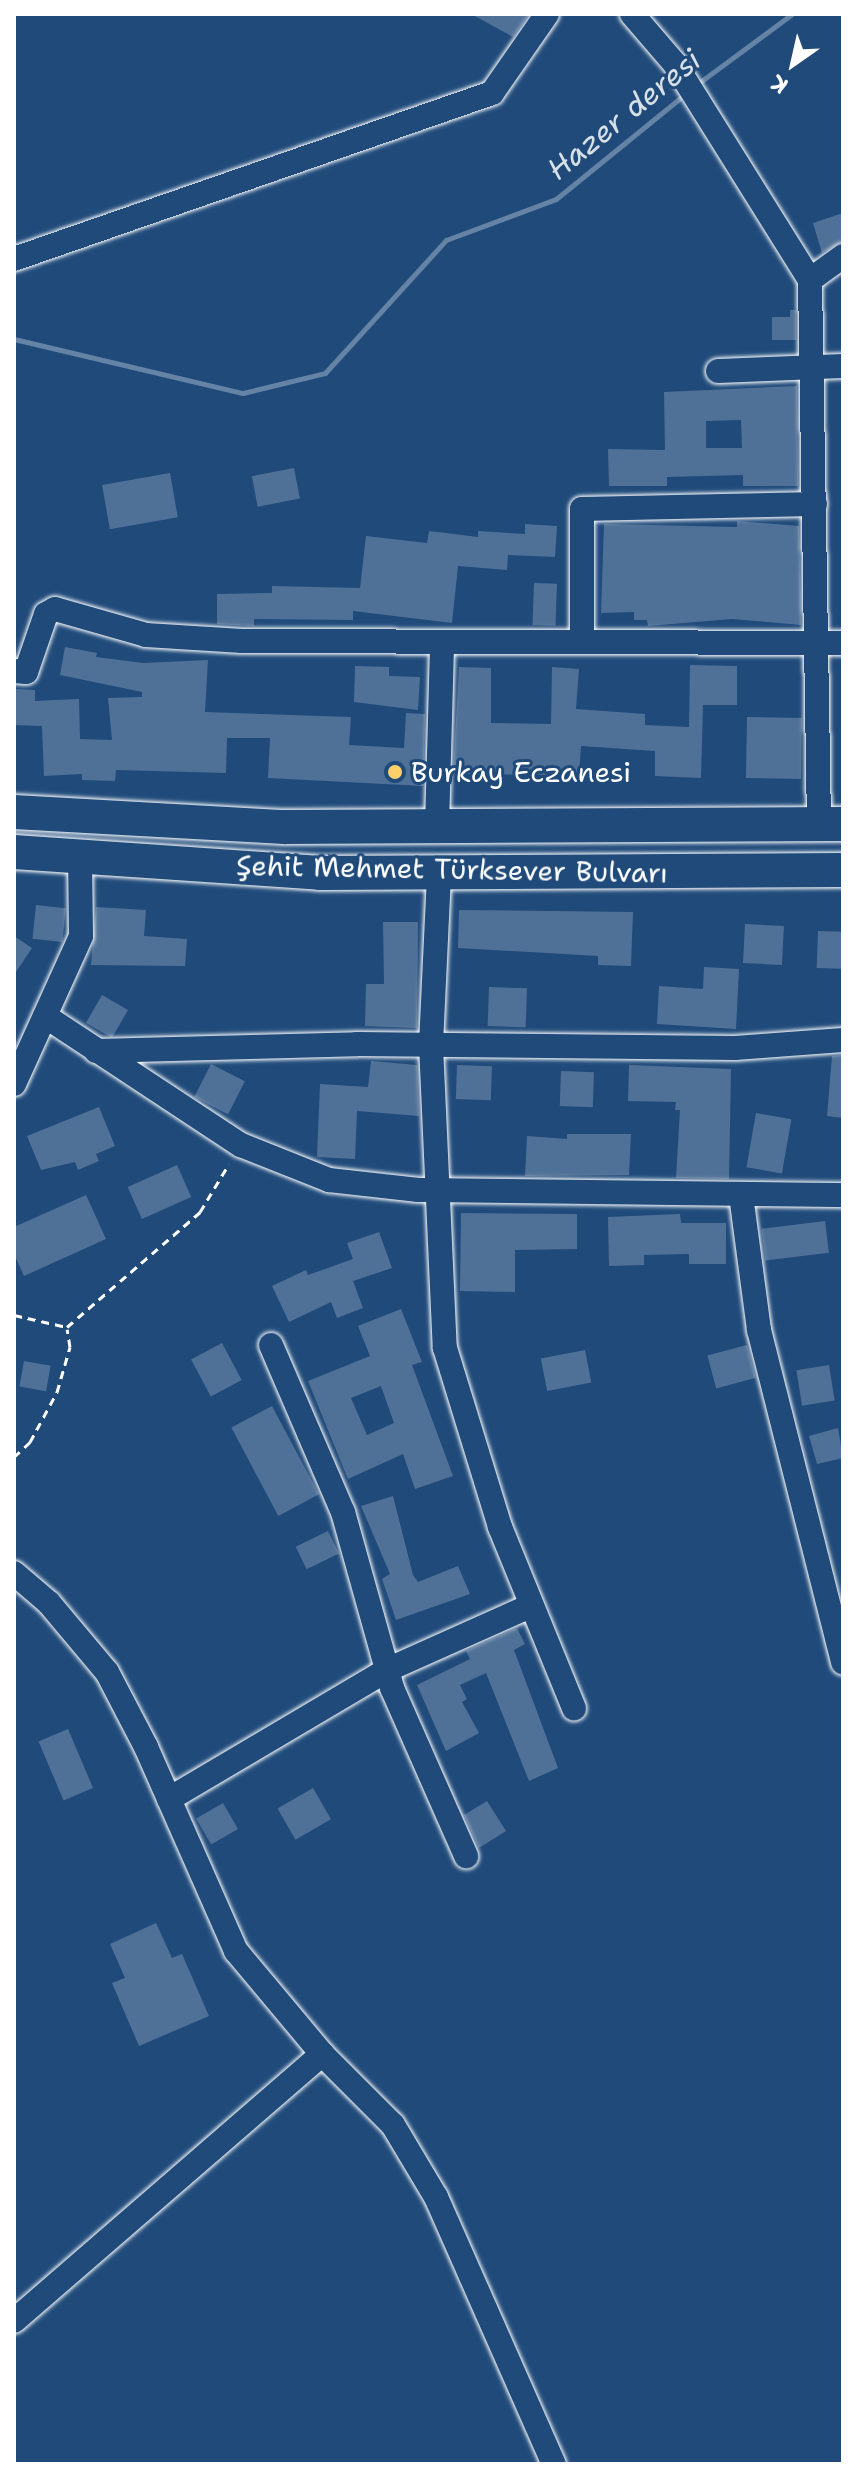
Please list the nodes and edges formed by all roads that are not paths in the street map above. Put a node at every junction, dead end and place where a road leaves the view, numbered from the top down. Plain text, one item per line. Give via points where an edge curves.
1 (547, 14) edge
2 (632, 14) edge
3 (843, 256) edge
4 (14, 259) edge
5 (810, 280) junction
6 (813, 366) junction
7 (843, 366) edge
8 (718, 371) dead end
9 (815, 504) junction
10 (442, 642) junction
11 (582, 642) junction
12 (817, 643) junction
13 (843, 643) edge
14 (14, 671) edge
15 (14, 812) edge
16 (831, 824) edge
17 (437, 826) junction
18 (14, 852) edge
19 (80, 856) junction
20 (843, 870) edge
21 (439, 875) junction
22 (45, 1016) junction
23 (843, 1040) edge
24 (431, 1045) junction
25 (96, 1051) junction
26 (14, 1084) edge
27 (435, 1190) junction
28 (741, 1195) junction
29 (843, 1195) edge
30 (271, 1345) dead end
31 (14, 1573) edge
32 (530, 1606) junction
33 (843, 1663) edge
34 (387, 1670) junction
35 (574, 1708) dead end
36 (169, 1799) junction
37 (466, 1856) dead end
38 (322, 2054) junction
39 (14, 2321) edge
40 (554, 2464) edge

1 - 4 street via 492,93
2 - 5 street via 675,64
3 - 5 street
5 - 6 street
6 - 7 street
6 - 8 street
6 - 9 street
9 - 11 street via 582,509
9 - 12 street
10 - 11 street
10 - 14 street via 146,635 55,609 46,614 26,672
10 - 17 street
11 - 12 street
12 - 13 street
12 - 16 street
15 - 17 highway, Şehit Mehmet Türksever Bulvarı via 285,827
16 - 17 highway, Şehit Mehmet Türksever Bulvarı
18 - 19 highway, Şehit Mehmet Türksever Bulvarı
19 - 21 highway, Şehit Mehmet Türksever Bulvarı via 320,873
19 - 22 street via 81,936
20 - 21 highway, Şehit Mehmet Türksever Bulvarı
21 - 24 street
22 - 25 street
22 - 26 street
23 - 24 street via 735,1048
24 - 25 street
24 - 27 street
25 - 27 street via 241,1145 329,1180
27 - 28 street
27 - 32 street via 445,1348
28 - 29 street
28 - 33 street via 759,1330
30 - 34 street via 343,1512
31 - 36 street via 49,1603 107,1672
32 - 34 street
32 - 35 street
34 - 36 street
34 - 37 street
36 - 38 street via 236,1951
38 - 39 street
38 - 40 street via 393,2125 436,2197

